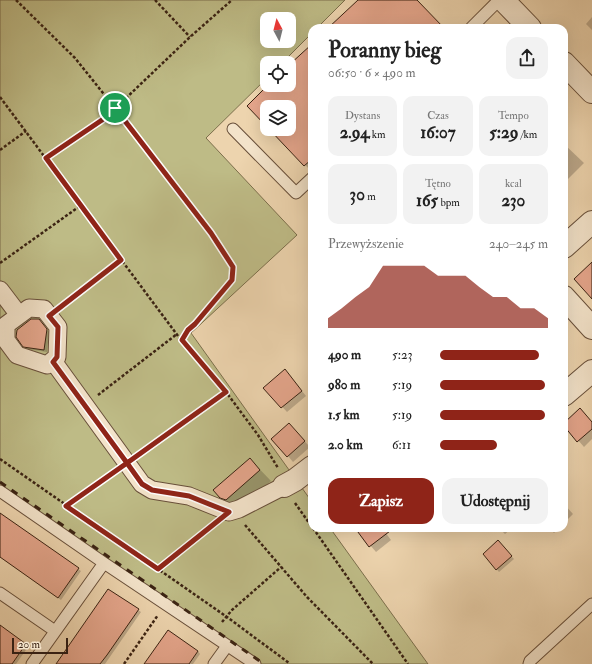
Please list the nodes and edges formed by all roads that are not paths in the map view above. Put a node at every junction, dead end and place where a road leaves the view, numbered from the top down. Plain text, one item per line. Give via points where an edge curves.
1 (499, 0) edge
2 (503, 0) edge
3 (475, 24) edge
4 (526, 24) edge
5 (568, 67) edge
6 (592, 92) edge
7 (233, 129) dead end
8 (308, 182) edge
9 (592, 222) edge
10 (568, 243) edge
11 (0, 290) edge
12 (568, 302) edge
13 (19, 315) junction
14 (592, 328) edge
15 (53, 362) junction
16 (592, 371) edge
17 (568, 392) edge
18 (308, 470) edge
19 (286, 485) joint
20 (0, 491) edge
21 (104, 563) junction
22 (0, 593) edge
23 (592, 604) edge
24 (55, 631) junction
25 (227, 646) junction
26 (32, 664) edge
27 (214, 664) edge
28 (255, 664) edge
29 (528, 664) edge

1 - 3 lane
2 - 4 street
5 - 6 street
7 - 8 lane via 296,193
9 - 10 street
11 - 13 street
12 - 14 street
13 - 15 street via 29,308 44,310 58,327 57,357
13 - 15 street via 6,325 6,340 17,355 47,365
15 - 19 street via 142,484 152,490 189,496 231,511
16 - 17 street
18 - 19 street
20 - 21 lane
21 - 24 lane
21 - 25 lane
22 - 24 lane
23 - 29 lane
24 - 26 lane
25 - 27 lane
25 - 28 lane

